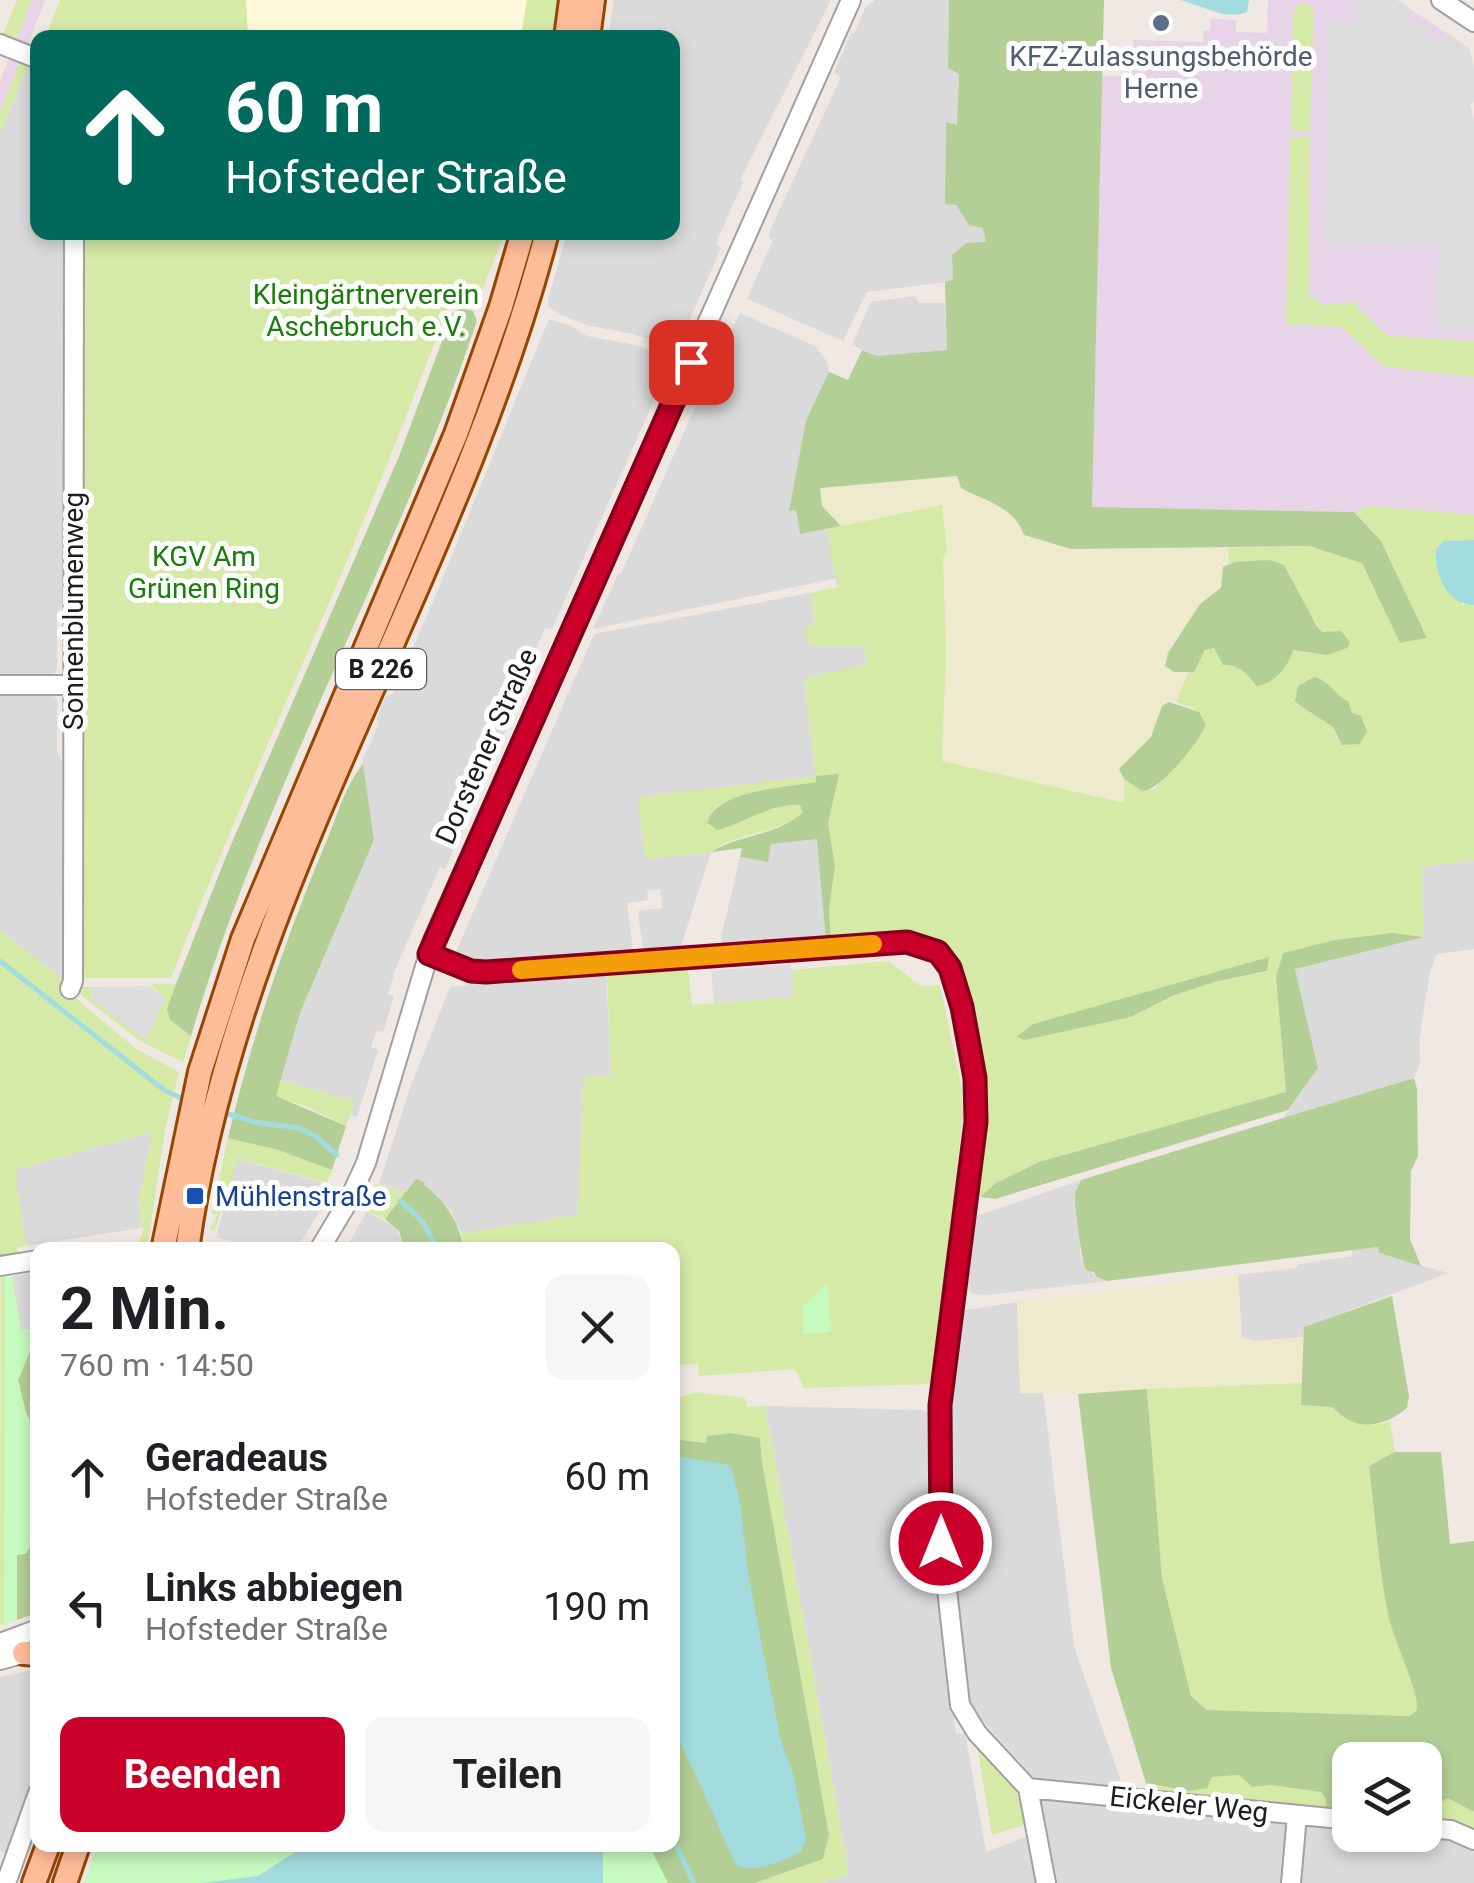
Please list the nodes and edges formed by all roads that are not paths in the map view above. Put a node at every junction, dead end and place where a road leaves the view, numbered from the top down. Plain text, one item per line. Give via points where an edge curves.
1 (571, 0) edge
2 (594, 0) edge
3 (852, 0) edge
4 (1441, 0) edge
5 (1474, 22) edge
6 (567, 30) edge
7 (589, 30) edge
8 (0, 44) edge
9 (30, 55) edge
10 (74, 240) edge
11 (521, 240) edge
12 (545, 240) edge
13 (0, 685) edge
14 (73, 685) junction
15 (429, 954) junction
16 (70, 990) dead end
17 (203, 1109) junction
18 (166, 1242) edge
19 (188, 1242) edge
20 (324, 1242) edge
21 (30, 1261) edge
22 (0, 1266) edge
23 (30, 1633) edge
24 (0, 1643) edge
25 (30, 1653) edge
26 (0, 1660) edge
27 (1028, 1788) junction
28 (30, 1815) edge
29 (1298, 1815) junction
30 (1332, 1818) edge
31 (1442, 1829) edge
32 (1474, 1840) edge
33 (45, 1852) edge
34 (76, 1852) edge
35 (6, 1883) edge
36 (34, 1883) edge
37 (65, 1883) edge
38 (1046, 1883) edge
39 (1291, 1883) edge

1 - 6 main road
2 - 7 main road
3 - 15 street, Dorstener Straße
4 - 5 street
8 - 9 street
10 - 14 street, Sonnenblumenweg
11 - 17 main road, B 226 via 456,434 242,939 220,1005
12 - 17 main road, B 226 via 466,474 330,784
13 - 14 street
14 - 16 street, Sonnenblumenweg
15 - 20 street, Dorstener Straße via 366,1163
15 - 27 street via 486,972 907,942 938,952 950,968 975,1078 976,1122 940,1397 940,1527 960,1705 976,1733
17 - 18 main road, B 226
17 - 19 main road, B 226
21 - 22 street
23 - 24 street
25 - 26 street
27 - 29 street, Eickeler Weg
27 - 38 street
28 - 35 street
29 - 30 street, Eickeler Weg
29 - 39 street
31 - 32 street
33 - 36 main road
34 - 37 main road

